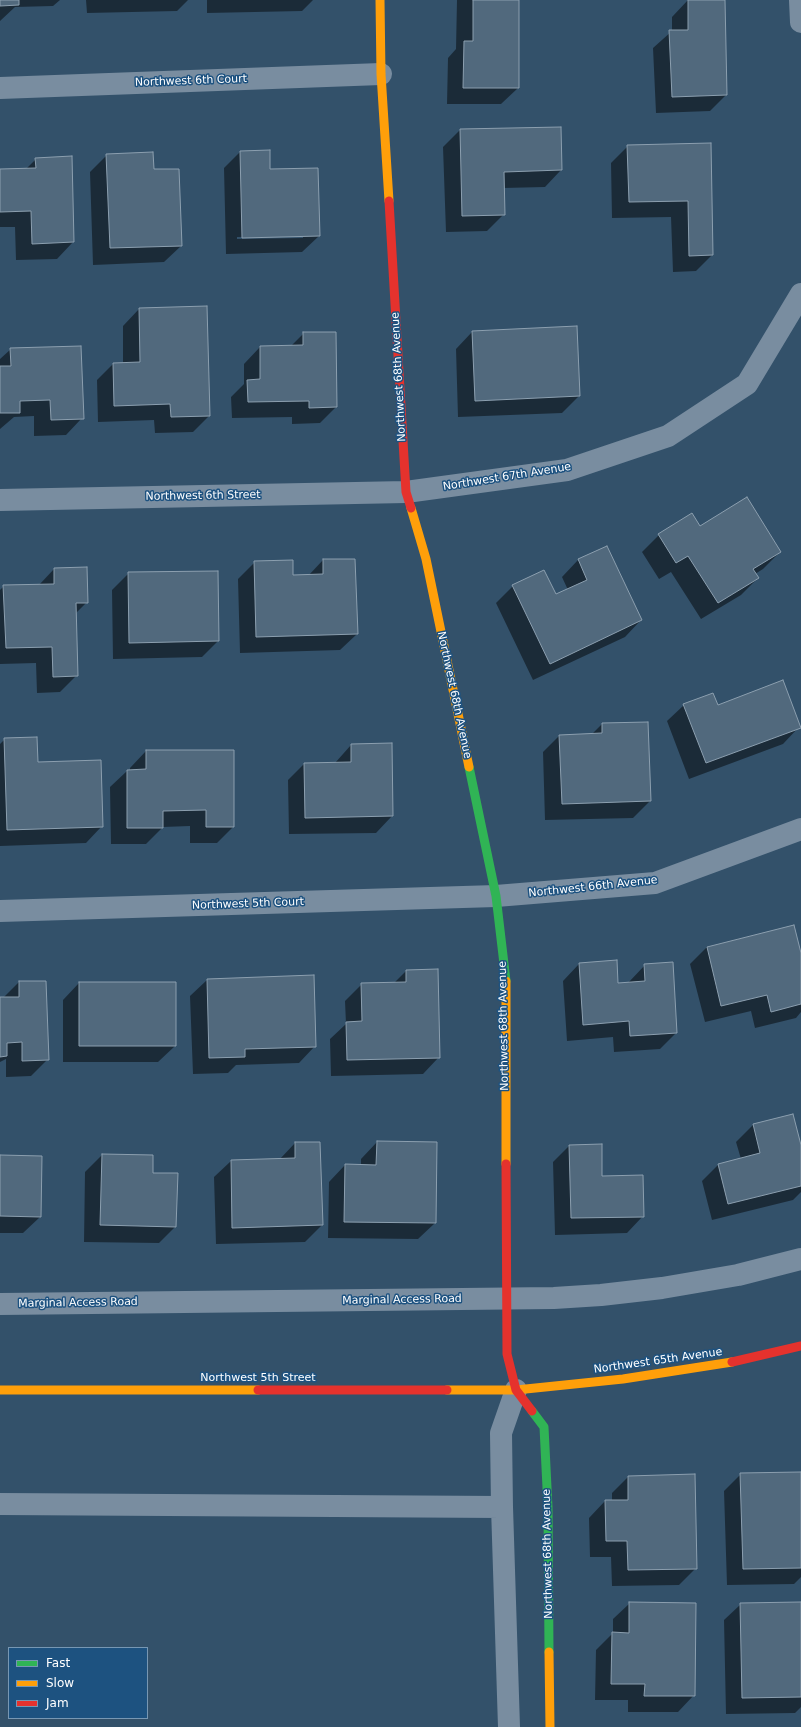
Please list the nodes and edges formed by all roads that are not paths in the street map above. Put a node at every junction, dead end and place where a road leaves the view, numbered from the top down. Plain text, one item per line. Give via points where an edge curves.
1 (380, 0) edge
2 (800, 0) edge
3 (801, 22) edge
4 (381, 74) junction
5 (0, 88) edge
6 (801, 294) edge
7 (406, 492) junction
8 (0, 500) edge
9 (801, 829) edge
10 (496, 896) junction
11 (0, 911) edge
12 (801, 1259) edge
13 (506, 1299) junction
14 (0, 1304) edge
15 (801, 1346) edge
16 (0, 1390) edge
17 (516, 1390) junction
18 (0, 1504) edge
19 (502, 1507) junction
20 (509, 1727) edge
21 (550, 1727) edge

1 - 4 street, Northwest 68th Avenue
2 - 3 street
4 - 5 street, Northwest 6th Court
4 - 7 street, Northwest 68th Avenue
6 - 7 street, Northwest 67th Avenue via 748,384 668,436 567,470
7 - 8 street, Northwest 6th Street
7 - 10 street, Northwest 68th Avenue via 426,558
9 - 10 street, Northwest 66th Avenue via 655,883
10 - 11 street, Northwest 5th Court
10 - 13 street, Northwest 68th Avenue via 506,979
12 - 13 street, Marginal Access Road via 738,1275 662,1288 601,1295
13 - 14 street, Marginal Access Road
13 - 17 street, Northwest 68th Avenue via 507,1354
15 - 17 street, Northwest 65th Avenue via 694,1369
16 - 17 street, Northwest 5th Street
17 - 19 street via 501,1433
17 - 21 street, Northwest 68th Avenue via 544,1427 548,1508
18 - 19 street
19 - 20 street

